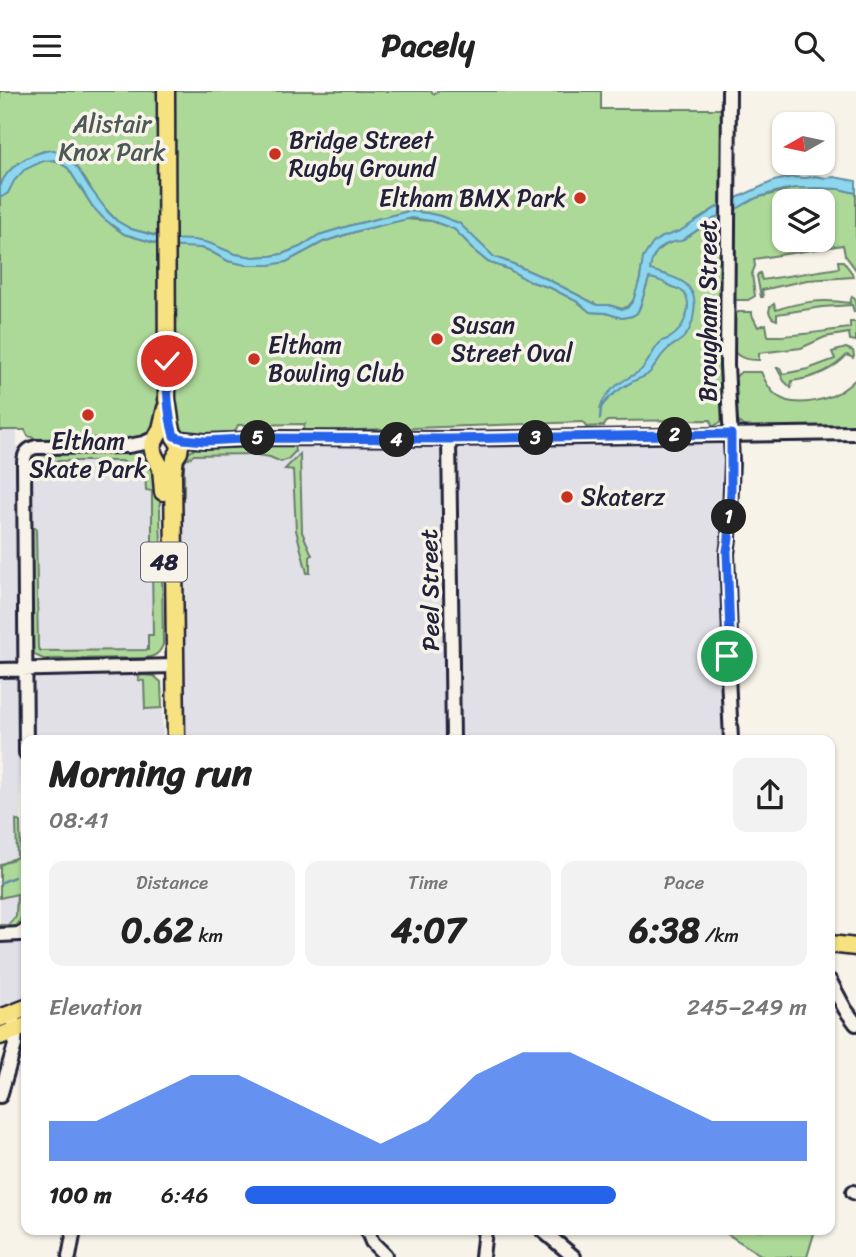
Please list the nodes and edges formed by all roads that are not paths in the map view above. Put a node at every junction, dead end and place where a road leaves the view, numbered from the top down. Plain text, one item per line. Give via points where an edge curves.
1 (166, 91) edge
2 (729, 91) edge
3 (856, 433) edge
4 (731, 434) junction
5 (166, 436) junction
6 (449, 439) junction
7 (205, 441) junction
8 (128, 446) junction
9 (155, 457) junction
10 (176, 457) junction
11 (170, 667) junction
12 (25, 669) junction
13 (0, 670) edge
14 (26, 735) edge
15 (166, 735) edge
16 (176, 735) edge
17 (453, 735) edge
18 (731, 735) edge
19 (21, 933) edge
20 (0, 935) edge
21 (835, 945) edge
22 (856, 947) edge
23 (835, 990) edge
24 (12, 1013) edge
25 (856, 1024) edge
26 (21, 1028) edge
27 (0, 1037) edge
28 (0, 1096) edge
29 (73, 1235) edge
30 (369, 1235) edge
31 (484, 1235) edge
32 (548, 1235) edge
33 (557, 1235) edge
34 (570, 1254) edge
35 (384, 1255) edge
36 (69, 1257) edge
37 (482, 1257) edge

1 - 5 main road, 48
2 - 4 street, Brougham Street via 727,373
3 - 4 street
4 - 6 street
4 - 18 street, Brougham Street via 727,554
5 - 7 street
5 - 8 street
5 - 9 main road, 48 via 152,446
5 - 10 main road, 48 via 180,445
6 - 7 street
6 - 17 street, Peel Street
7 - 10 street
8 - 9 street
8 - 12 street via 40,446 25,455
9 - 10 main road via 165,462
9 - 11 main road, 48 via 163,477
10 - 11 main road, 48
11 - 12 street
11 - 15 main road, 48
11 - 16 main road, 48
12 - 13 street
12 - 14 street
19 - 20 street
21 - 22 main road
23 - 25 street
24 - 26 street
26 - 27 main road
26 - 28 street
29 - 36 street
30 - 35 street
31 - 37 street
32 - 34 street
33 - 34 street

